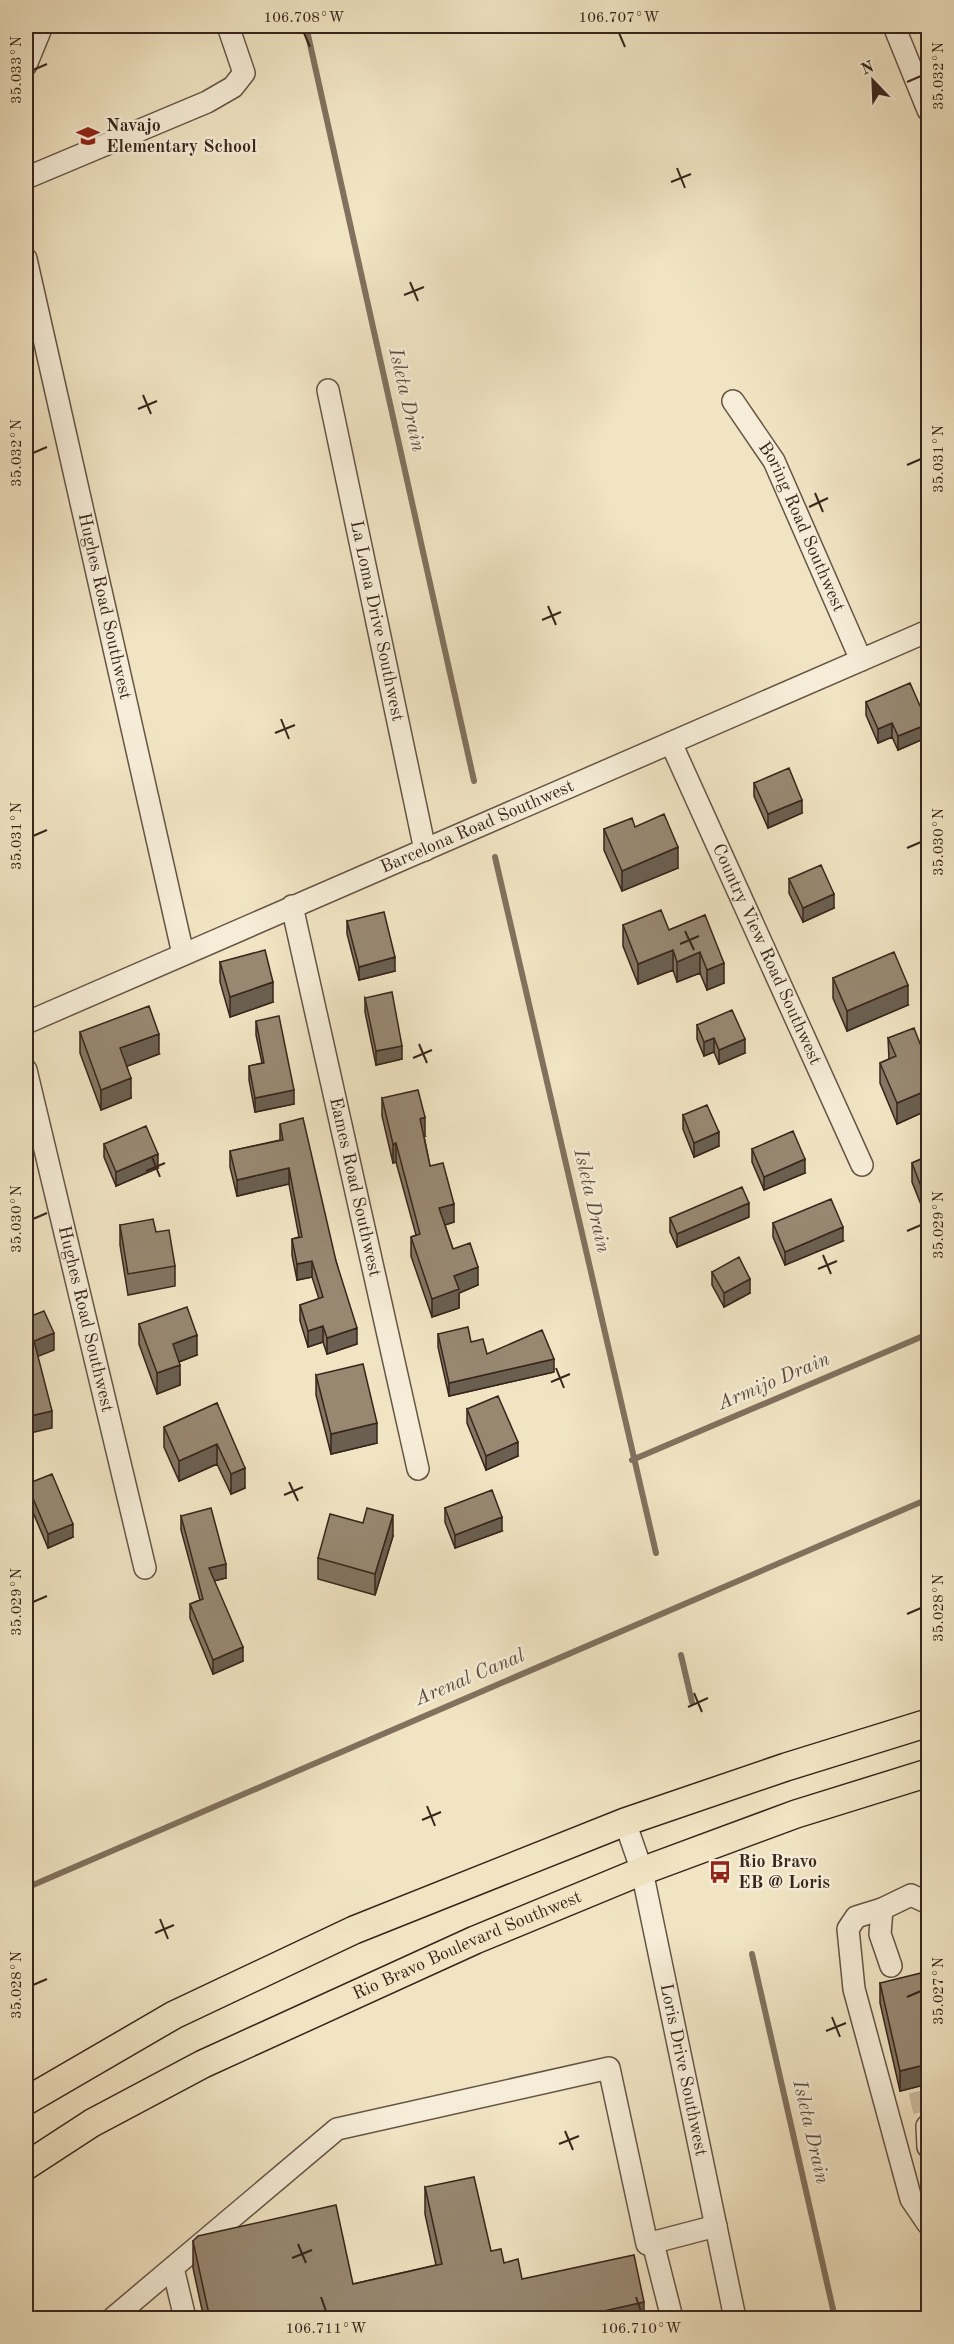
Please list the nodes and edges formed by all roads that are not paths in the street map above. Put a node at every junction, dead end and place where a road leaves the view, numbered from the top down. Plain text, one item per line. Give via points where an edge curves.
1 (42, 26) edge
2 (228, 26) edge
3 (894, 26) edge
4 (26, 66) edge
5 (928, 110) edge
6 (26, 178) edge
7 (26, 259) edge
8 (328, 390) dead end
9 (733, 401) dead end
10 (928, 631) edge
11 (861, 660) junction
12 (671, 743) junction
13 (425, 850) junction
14 (292, 906) junction
15 (183, 954) junction
16 (26, 1023) edge
17 (26, 1070) edge
18 (862, 1166) dead end
19 (418, 1468) dead end
20 (145, 1568) dead end
21 (928, 1723) edge
22 (928, 1773) edge
23 (625, 1822) junction
24 (642, 1871) junction
25 (928, 1903) edge
26 (882, 1909) junction
27 (891, 1966) dead end
28 (26, 2101) edge
29 (26, 2166) edge
30 (928, 2216) edge
31 (716, 2226) junction
32 (653, 2243) junction
33 (174, 2268) junction
34 (113, 2319) edge
35 (185, 2319) edge
36 (672, 2319) edge
37 (735, 2319) edge

1 - 4 street
2 - 6 street via 244,73 233,87 207,102
3 - 5 street
7 - 15 street, Hughes Road Southwest
8 - 13 street, La Loma Drive Southwest
9 - 11 street, Boring Road Southwest via 774,461
10 - 11 street, Barcelona Road Southwest
11 - 12 street, Barcelona Road Southwest
12 - 13 street, Barcelona Road Southwest
12 - 18 street, Country View Road Southwest
13 - 14 street, Barcelona Road Southwest
14 - 15 street, Barcelona Road Southwest
14 - 19 street, Eames Road Southwest
15 - 16 street, Barcelona Road Southwest
17 - 20 street, Hughes Road Southwest
21 - 23 main road
22 - 24 main road, Rio Bravo Boulevard Southwest via 796,1814
23 - 24 street, Loris Drive Southwest
23 - 28 main road via 354,1930 174,2015
24 - 29 main road, Rio Bravo Boulevard Southwest via 475,1940 203,2064 93,2123
24 - 31 street, Loris Drive Southwest
25 - 26 street via 911,1895
26 - 27 street via 880,1934
26 - 30 street via 856,1917 848,1929 854,1989 911,2199
31 - 32 street
31 - 37 street, Loris Drive Southwest
32 - 33 street via 646,2244 609,2068 337,2129
32 - 36 street
33 - 34 street
33 - 35 street

